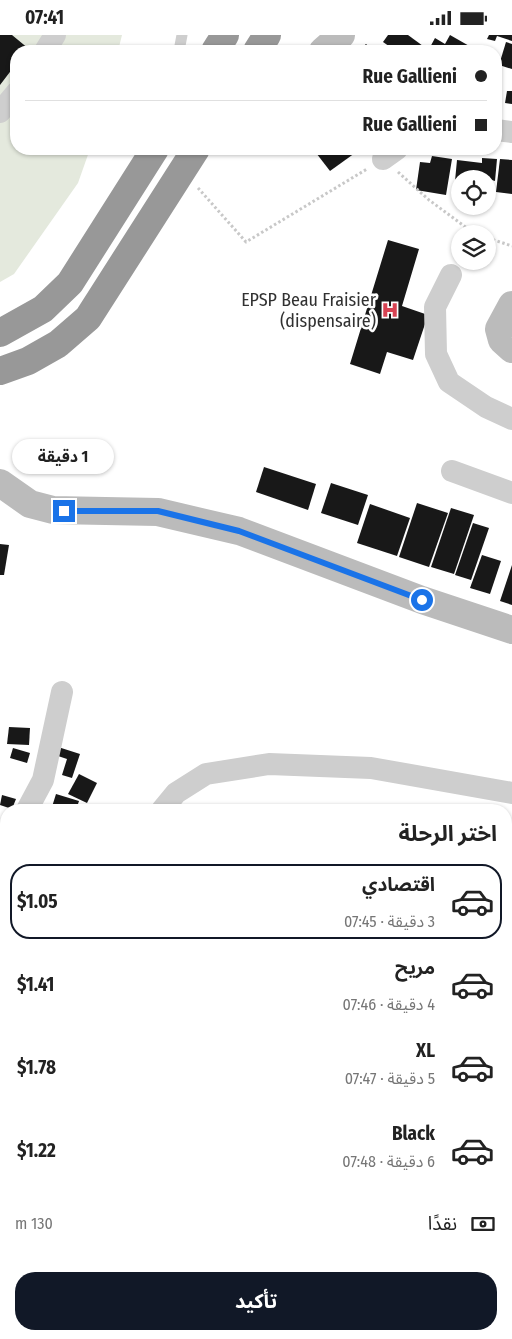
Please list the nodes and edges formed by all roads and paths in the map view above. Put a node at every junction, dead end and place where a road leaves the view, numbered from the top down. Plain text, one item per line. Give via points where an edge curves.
1 (341, 35) edge
2 (330, 45) edge
3 (10, 100) edge
4 (0, 112) edge
5 (150, 155) edge
6 (388, 155) edge
7 (391, 155) edge
8 (190, 160) edge
9 (463, 225) edge
10 (496, 241) edge
11 (512, 246) edge
12 (451, 275) dead end
13 (512, 305) edge
14 (0, 333) edge
15 (512, 349) edge
16 (0, 371) edge
17 (512, 419) edge
18 (452, 471) dead end
19 (0, 483) edge
20 (512, 493) edge
21 (512, 631) edge
22 (62, 691) dead end
23 (512, 793) edge
24 (30, 804) edge
25 (167, 804) edge

1 - 2 street
3 - 4 street
5 - 14 highway via 70,283 37,314
6 - 8 path via 246,243
7 - 9 path via 429,200
8 - 16 highway via 88,318 58,344 28,361
10 - 11 path
12 - 17 street via 435,307 436,354 449,382 486,407
13 - 15 street via 499,329 502,340
18 - 20 street
19 - 21 street via 30,503 52,510 158,511 239,531
22 - 24 street via 43,780
23 - 25 street via 372,768 268,764 206,774 176,793

